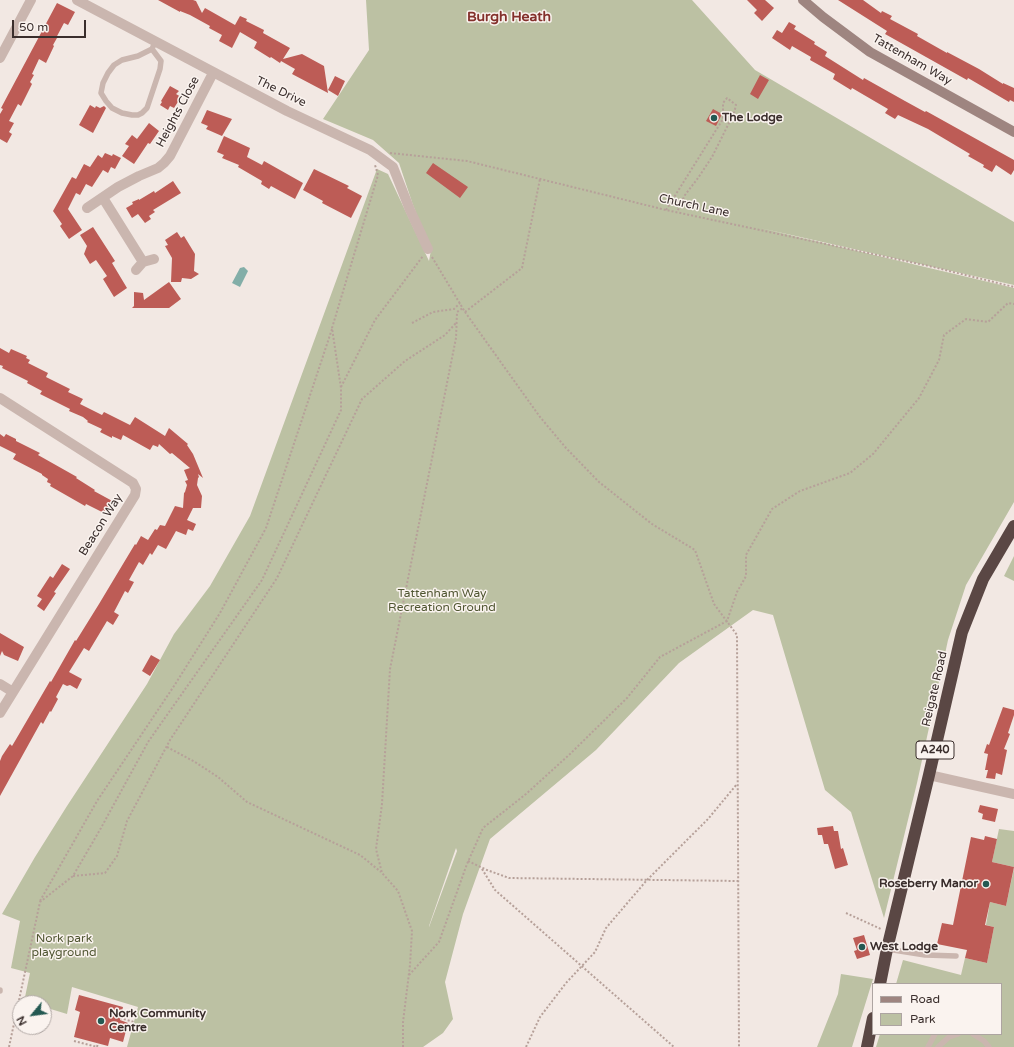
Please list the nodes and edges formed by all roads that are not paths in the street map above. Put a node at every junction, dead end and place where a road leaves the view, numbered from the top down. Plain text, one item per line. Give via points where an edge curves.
1 (31, 0) edge
2 (77, 0) edge
3 (803, 0) edge
4 (153, 45) junction
5 (0, 58) edge
6 (213, 73) junction
7 (1014, 132) edge
8 (103, 198) junction
9 (87, 208) dead end
10 (428, 250) road end
11 (154, 259) dead end
12 (0, 398) edge
13 (1014, 526) edge
14 (0, 684) edge
15 (13, 692) junction
16 (0, 713) edge
17 (929, 775) junction
18 (1014, 794) edge
19 (887, 949) junction
20 (956, 956) dead end
21 (880, 983) edge
22 (872, 1023) edge
23 (934, 1035) edge
24 (955, 1035) edge
25 (975, 1035) edge
26 (867, 1047) edge
27 (928, 1047) edge
28 (938, 1047) edge
29 (989, 1047) edge

1 - 5 street
2 - 4 street, The Drive
3 - 7 main road, Tattenham Way via 870,52
4 - 4 lane via 138,56 122,60 108,73 101,93 112,108 132,115 142,113 147,108 160,69 160,61
4 - 6 street, The Drive
6 - 8 street, Heights Close via 164,163 118,187
6 - 10 street, The Drive via 370,150 393,167
8 - 9 street, Heights Close
8 - 11 street via 140,266
12 - 15 street, Beacon Way via 133,482 136,489 135,495
13 - 17 highway, Reigate Road / A240 via 983,579 962,632
14 - 15 street
15 - 16 street, Beacon Way
17 - 18 street
17 - 19 highway, Reigate Road / A240
19 - 20 lane via 925,955
19 - 21 highway, Reigate Road / A240
22 - 26 highway
23 - 27 lane
24 - 28 lane via 948,1037
25 - 29 lane

